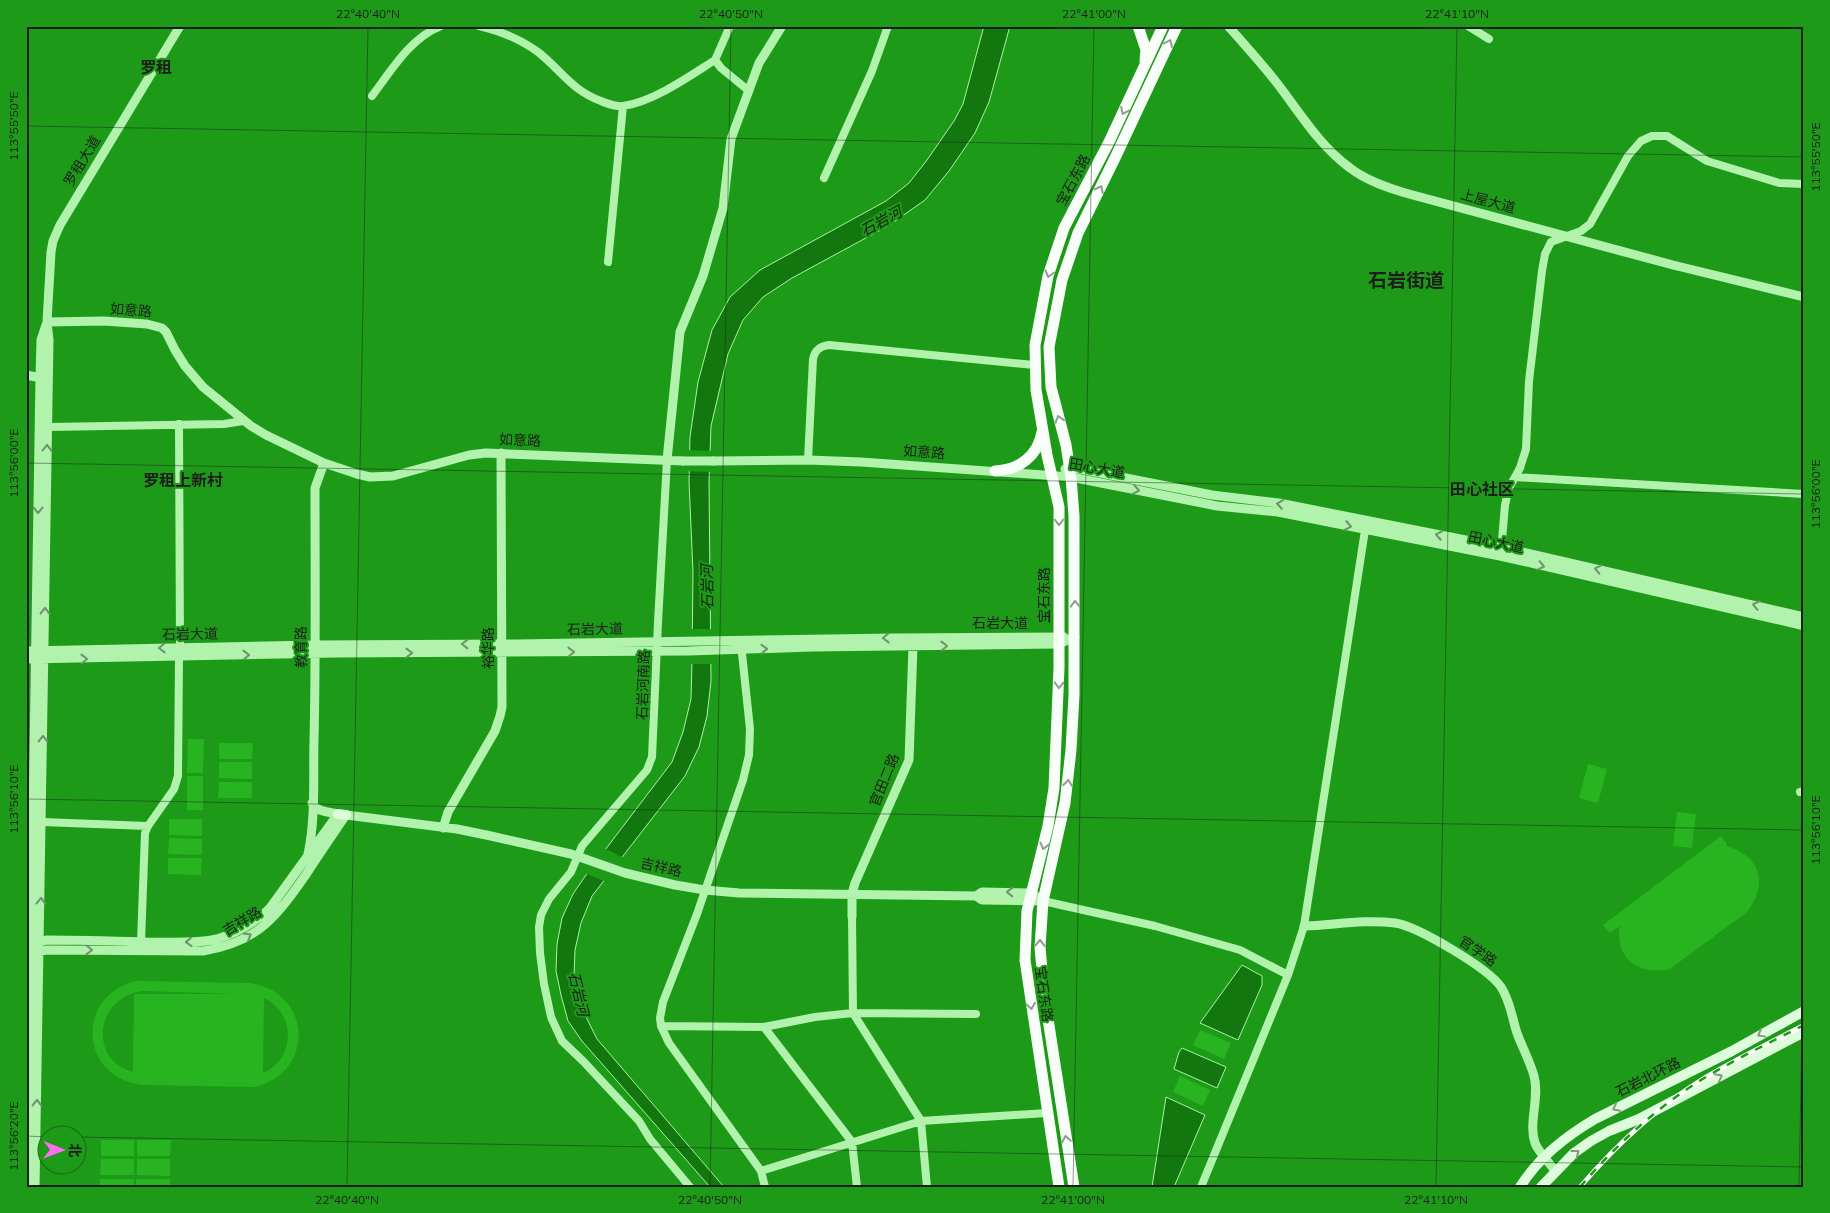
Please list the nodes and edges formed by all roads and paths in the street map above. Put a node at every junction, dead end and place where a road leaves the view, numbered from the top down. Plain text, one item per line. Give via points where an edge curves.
1 (180, 26) edge
2 (441, 26) edge
3 (479, 26) edge
4 (730, 26) edge
5 (782, 26) edge
6 (888, 26) edge
7 (1138, 26) edge
8 (1163, 26) edge
9 (1177, 26) edge
10 (1228, 26) edge
11 (1468, 26) edge
12 (1489, 39) dead end
13 (715, 60) junction
14 (1144, 66) junction
15 (749, 92) junction
16 (372, 96) dead end
17 (624, 106) junction
18 (824, 178) dead end
19 (1804, 184) edge
20 (1569, 236) junction
21 (608, 262) dead end
22 (1804, 297) edge
23 (47, 322) junction
24 (1034, 365) junction
25 (26, 375) edge
26 (44, 378) junction
27 (243, 421) junction
28 (179, 424) junction
29 (48, 427) junction
30 (1042, 428) junction
31 (501, 453) junction
32 (667, 460) junction
33 (808, 460) junction
34 (324, 463) junction
35 (995, 471) junction
36 (1071, 472) junction
37 (1051, 475) junction
38 (1515, 477) junction
39 (1804, 494) edge
40 (1365, 530) junction
41 (1501, 552) junction
42 (1804, 617) edge
43 (1804, 626) edge
44 (1075, 637) junction
45 (1059, 641) junction
46 (741, 645) junction
47 (657, 646) junction
48 (716, 646) junction
49 (913, 646) junction
50 (315, 649) junction
51 (502, 649) junction
52 (179, 652) junction
53 (35, 655) edge
54 (312, 803) junction
55 (342, 814) junction
56 (42, 822) junction
57 (148, 826) junction
58 (443, 828) junction
59 (578, 856) junction
60 (308, 857) junction
61 (705, 890) junction
62 (852, 894) junction
63 (1030, 897) junction
64 (1043, 901) junction
65 (852, 917) joint
66 (1304, 926) junction
67 (141, 942) junction
68 (32, 947) edge
69 (1288, 975) junction
70 (1804, 1011) edge
71 (853, 1013) junction
72 (976, 1014) dead end
73 (662, 1026) junction
74 (764, 1027) junction
75 (1804, 1032) edge
76 (1047, 1113) junction
77 (921, 1121) junction
78 (852, 1142) junction
79 (1544, 1156) junction
80 (761, 1171) junction
81 (1555, 1171) junction
82 (27, 1187) edge
83 (36, 1187) edge
84 (690, 1187) edge
85 (765, 1187) edge
86 (857, 1187) edge
87 (927, 1187) edge
88 (1059, 1187) edge
89 (1074, 1187) edge
90 (1201, 1187) edge
91 (1520, 1187) edge
92 (1541, 1187) edge

1 - 23 street, 罗租大道 via 56,233 51,252
2 - 16 street via 418,40
3 - 17 street via 516,38 592,98 613,106
4 - 13 street
5 - 15 street via 759,63
6 - 18 street via 872,72
7 - 14 main road via 1146,50
8 - 14 main road, 宝石东路
36 -> 9 main road, 宝石东路 via 1049,374 1049,347 1058,294 1078,233
10 - 20 street, 上屋大道 via 1318,137 1351,170 1402,192
11 - 12 street
13 - 15 street
13 - 17 street via 677,84
14 -> 24 main road, 宝石东路 via 1064,228 1054,255 1037,330
15 - 32 street via 731,139 722,208 706,268 680,332
17 - 21 street
19 - 20 street via 1779,183 1707,161 1667,136 1652,136 1641,141 1628,156 1590,224
20 - 22 street, 上屋大道
20 - 38 street via 1551,242 1545,254 1529,381 1526,449
23 - 26 street, 罗租大道 via 41,340
23 - 27 street, 如意路 via 104,321 162,328 193,376
24 - 30 main road, 宝石东路
24 - 33 street via 820,347 813,359
25 - 26 street
26 - 29 street
26 -> 53 street
27 - 28 street
27 - 34 street, 如意路
28 - 29 street
28 - 52 street
53 -> 29 street
30 - 35 main road via 1039,442 1027,460 1009,470
30 - 37 main road, 宝石东路
31 - 32 street, 如意路
31 - 34 street, 如意路 via 477,453 382,478
31 - 51 street, 裕华路
32 - 33 street, 如意路, bridge
32 - 47 street, 石岩河南路
33 - 35 street, 如意路
34 - 50 street, 教育路 via 315,488
35 - 37 street, 如意路
36 - 37 street, 田心大道
36 -> 40 street, 田心大道 via 1217,506 1278,512
41 -> 36 street, 田心大道 via 1279,503
44 -> 36 main road, 宝石东路
37 -> 45 main road, 宝石东路 via 1059,507
38 - 39 street
38 - 41 street via 1505,505
40 - 41 street, 田心大道
40 - 66 street
42 -> 41 street, 田心大道
41 -> 43 street, 田心大道
44 - 45 street, 石岩大道
64 -> 44 main road, 宝石东路 via 1061,828 1068,777
45 -> 46 street, 石岩大道
49 -> 45 street, 石岩大道
45 -> 63 main road, 宝石东路 via 1054,788
46 - 48 street, 石岩大道
46 -> 49 street, 石岩大道
46 - 61 street via 749,716 749,755
47 - 48 street, 石岩大道 via 688,651
47 - 48 street, 石岩大道 via 689,641
47 - 51 street, 石岩大道
47 - 59 street, 石岩河南路 via 654,749 650,763 587,840
49 - 62 street, 官田二路 via 909,760
50 - 51 street, 石岩大道
50 - 52 street, 石岩大道
50 - 54 street, 教育路
51 - 58 street, 裕华路 via 502,707 498,724 448,812
52 - 53 street, 石岩大道
52 - 57 street via 178,776 174,789
56 -> 53 street
53 - 68 street
54 - 55 street via 321,810
54 - 60 street, 教育路
55 - 58 street, 吉祥路
55 - 60 street, 吉祥路
68 -> 55 street, 吉祥路 via 203,951 235,943 263,927 284,906
56 - 57 street
68 -> 56 street
57 - 67 street via 144,842
58 - 59 street, 吉祥路
59 - 61 street, 吉祥路 via 618,871
59 - 84 street, 石岩河南路 via 573,868 544,906 539,927 544,984 551,1017 562,1041 639,1121
60 -> 67 street, 吉祥路 via 270,908 248,926 203,941
61 - 62 street, 吉祥路
61 - 73 street via 663,1002
62 - 63 street, 吉祥路 via 976,896 982,892
62 - 65 street, 官田二路
63 - 64 street
63 -> 76 main road, 宝石东路 via 1025,969
64 - 69 street via 1155,926 1240,950
89 -> 64 main road, 宝石东路 via 1042,978
65 - 71 street
66 - 69 street
66 - 79 street, 官学路 via 1381,922 1415,929 1493,978 1504,994 1534,1076 1533,1131
67 - 68 street, 吉祥路
68 - 82 street
83 -> 68 street
69 - 90 street
70 -> 79 main road, 石岩北环路 via 1595,1119
71 - 72 street
71 - 74 street
71 - 77 street
73 - 74 street
73 - 80 street via 669,1043
74 - 78 street
81 -> 75 main road via 1609,1131
76 - 77 street
76 - 88 main road, 宝石东路
77 - 78 street
77 - 87 street
78 - 80 street
78 - 86 street
79 - 81 street, 官学路
79 - 91 main road, 石岩北环路
80 - 85 street
81 - 92 main road

